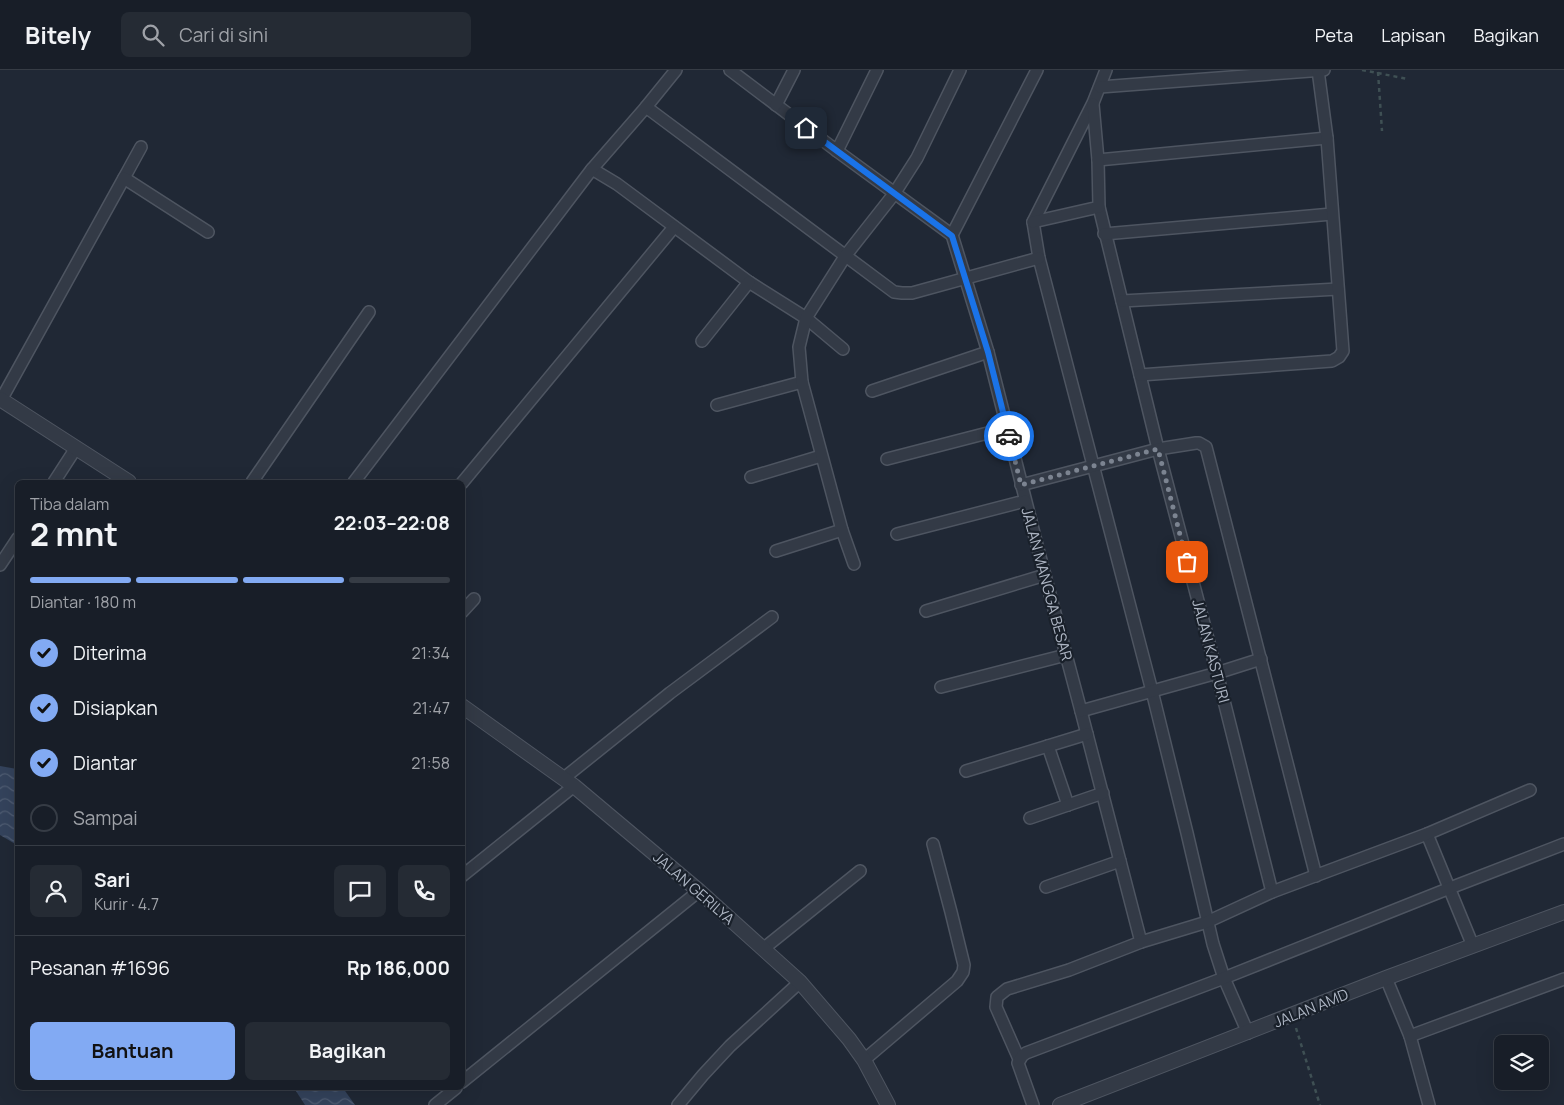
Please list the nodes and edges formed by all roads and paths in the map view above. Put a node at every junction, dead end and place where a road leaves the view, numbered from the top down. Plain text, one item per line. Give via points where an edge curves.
1 (676, 70) edge
2 (730, 70) edge
3 (794, 70) edge
4 (877, 70) edge
5 (960, 70) edge
6 (1037, 70) edge
7 (1106, 70) edge
8 (1318, 70) edge
9 (1324, 70) edge
10 (1362, 70) edge
11 (1378, 72) junction
12 (1408, 80) dead end
13 (1100, 87) junction
14 (1093, 103) junction
15 (776, 105) junction
16 (646, 107) junction
17 (1382, 131) dead end
18 (1327, 138) junction
19 (141, 147) dead end
20 (837, 151) junction
21 (1098, 160) junction
22 (592, 169) junction
23 (124, 178) junction
24 (894, 194) junction
25 (1099, 207) junction
26 (1332, 214) junction
27 (1033, 222) junction
28 (674, 227) junction
29 (208, 232) dead end
30 (1104, 234) junction
31 (952, 236) junction
32 (846, 255) junction
33 (1039, 258) junction
34 (965, 279) junction
35 (749, 282) junction
36 (1338, 288) junction
37 (1122, 301) junction
38 (369, 312) dead end
39 (806, 318) junction
40 (702, 341) dead end
41 (843, 349) dead end
42 (988, 352) junction
43 (1140, 375) junction
44 (802, 382) junction
45 (872, 392) dead end
46 (1, 399) edge
47 (717, 405) dead end
48 (1007, 428) junction
49 (76, 448) junction
50 (1158, 449) junction
51 (821, 456) junction
52 (887, 459) dead end
53 (1094, 467) junction
54 (751, 477) dead end
55 (55, 480) edge
56 (126, 480) edge
57 (253, 480) edge
58 (356, 480) edge
59 (464, 480) edge
60 (1021, 485) junction
61 (1025, 501) junction
62 (842, 530) junction
63 (897, 534) dead end
64 (15, 542) edge
65 (776, 551) dead end
66 (854, 564) dead end
67 (0, 565) edge
68 (1045, 576) junction
69 (474, 599) dead end
70 (465, 609) edge
71 (926, 611) dead end
72 (772, 617) dead end
73 (1066, 655) junction
74 (1261, 659) junction
75 (1217, 673) junction
76 (941, 687) dead end
77 (1152, 691) junction
78 (465, 708) edge
79 (1082, 711) junction
80 (1087, 734) junction
81 (1048, 746) junction
82 (966, 771) dead end
83 (569, 782) junction
84 (1530, 790) dead end
85 (1103, 793) junction
86 (1068, 805) junction
87 (1030, 818) dead end
88 (1427, 834) junction
89 (933, 844) dead end
90 (1564, 844) edge
91 (1120, 862) junction
92 (860, 871) dead end
93 (465, 873) edge
94 (1316, 876) junction
95 (1046, 887) dead end
96 (1450, 888) junction
97 (698, 891) junction
98 (1272, 892) junction
99 (1564, 912) edge
100 (1207, 922) junction
101 (1141, 942) junction
102 (1473, 946) junction
103 (763, 949) junction
104 (1224, 978) junction
105 (1386, 978) junction
106 (1564, 979) edge
107 (800, 982) junction
108 (1292, 1015) junction
109 (1248, 1033) junction
110 (1410, 1036) junction
111 (1019, 1059) junction
112 (864, 1060) junction
113 (465, 1080) edge
114 (454, 1090) edge
115 (435, 1105) edge
116 (678, 1105) edge
117 (888, 1105) edge
118 (1033, 1105) edge
119 (1060, 1105) edge
120 (1320, 1105) edge
121 (1429, 1105) edge

1 - 16 street
2 - 15 street
3 - 15 street
4 - 20 street
5 - 24 street via 917,158
6 - 31 street
7 - 13 street
8 - 9 street
8 - 13 street
8 - 18 street
10 - 11 path
11 - 12 path
11 - 17 path
13 - 14 street
14 - 21 street, JALAN KASTURI
14 - 27 street
15 - 20 street
16 - 22 street
16 - 32 street
18 - 21 street
18 - 26 street
19 - 23 street
20 - 24 street
21 - 25 street, JALAN KASTURI
22 - 28 street via 618,184
22 - 58 street
23 - 29 street
23 - 46 street
24 - 31 street
24 - 32 street
25 - 27 street
25 - 30 street, JALAN KASTURI
26 - 30 street
26 - 36 street
27 - 33 street
28 - 35 street
28 - 59 street
30 - 37 street, JALAN KASTURI
31 - 34 street, JALAN MANGGA BESAR
32 - 34 street via 886,287 902,294
32 - 39 street
33 - 34 street
33 - 53 street
34 - 42 street, JALAN MANGGA BESAR
35 - 39 street
35 - 40 street
36 - 37 street
36 - 43 street via 1343,351 1332,362
37 - 43 street, JALAN KASTURI
38 - 57 street
39 - 41 street
39 - 44 street via 798,347
42 - 45 street
42 - 48 street, JALAN MANGGA BESAR
43 - 50 street, JALAN KASTURI
44 - 47 street
44 - 51 street
46 - 49 street
48 - 52 street
48 - 60 street, JALAN MANGGA BESAR
49 - 55 street
49 - 56 street
50 - 53 street
50 - 74 street via 1196,442 1206,447
50 - 75 street, JALAN KASTURI
51 - 54 street
51 - 62 street
53 - 60 street
53 - 77 street
60 - 61 street, JALAN MANGGA BESAR
61 - 63 street
61 - 68 street, JALAN MANGGA BESAR
62 - 65 street
62 - 66 street
64 - 67 street
68 - 71 street
68 - 73 street, JALAN MANGGA BESAR
69 - 70 street
72 - 83 street via 670,693
73 - 76 street
73 - 79 street, JALAN MANGGA BESAR
74 - 75 street
74 - 94 street
75 - 77 street
75 - 98 street, JALAN KASTURI
77 - 79 street
77 - 100 street
78 - 83 street, JALAN GERILYA
79 - 80 street, JALAN MANGGA BESAR
80 - 81 street
80 - 85 street, JALAN MANGGA BESAR
81 - 82 street
81 - 86 street
83 - 93 street
83 - 97 street, JALAN GERILYA
84 - 88 street
85 - 86 street
85 - 91 street, JALAN MANGGA BESAR
86 - 87 street
88 - 94 street
88 - 96 street
89 - 112 street via 964,972
90 - 96 street
91 - 95 street
91 - 101 street, JALAN MANGGA BESAR
92 - 103 street
94 - 98 street
96 - 102 street
96 - 104 street
97 - 103 street, JALAN GERILYA
97 - 113 street
98 - 100 street
99 - 102 street, JALAN AMD
100 - 101 street
100 - 104 street
101 - 111 street via 1000,994 996,1006
102 - 105 street, JALAN AMD
103 - 107 street, JALAN GERILYA
104 - 109 street
104 - 111 street via 1026,1053
105 - 108 street, JALAN AMD
105 - 110 street
106 - 110 street
107 - 112 street, JALAN GERILYA
107 - 116 street via 730,1046
108 - 109 street, JALAN AMD
108 - 120 path
109 - 119 street, JALAN AMD
110 - 121 street
111 - 118 street
112 - 117 street, JALAN GERILYA
114 - 115 street

